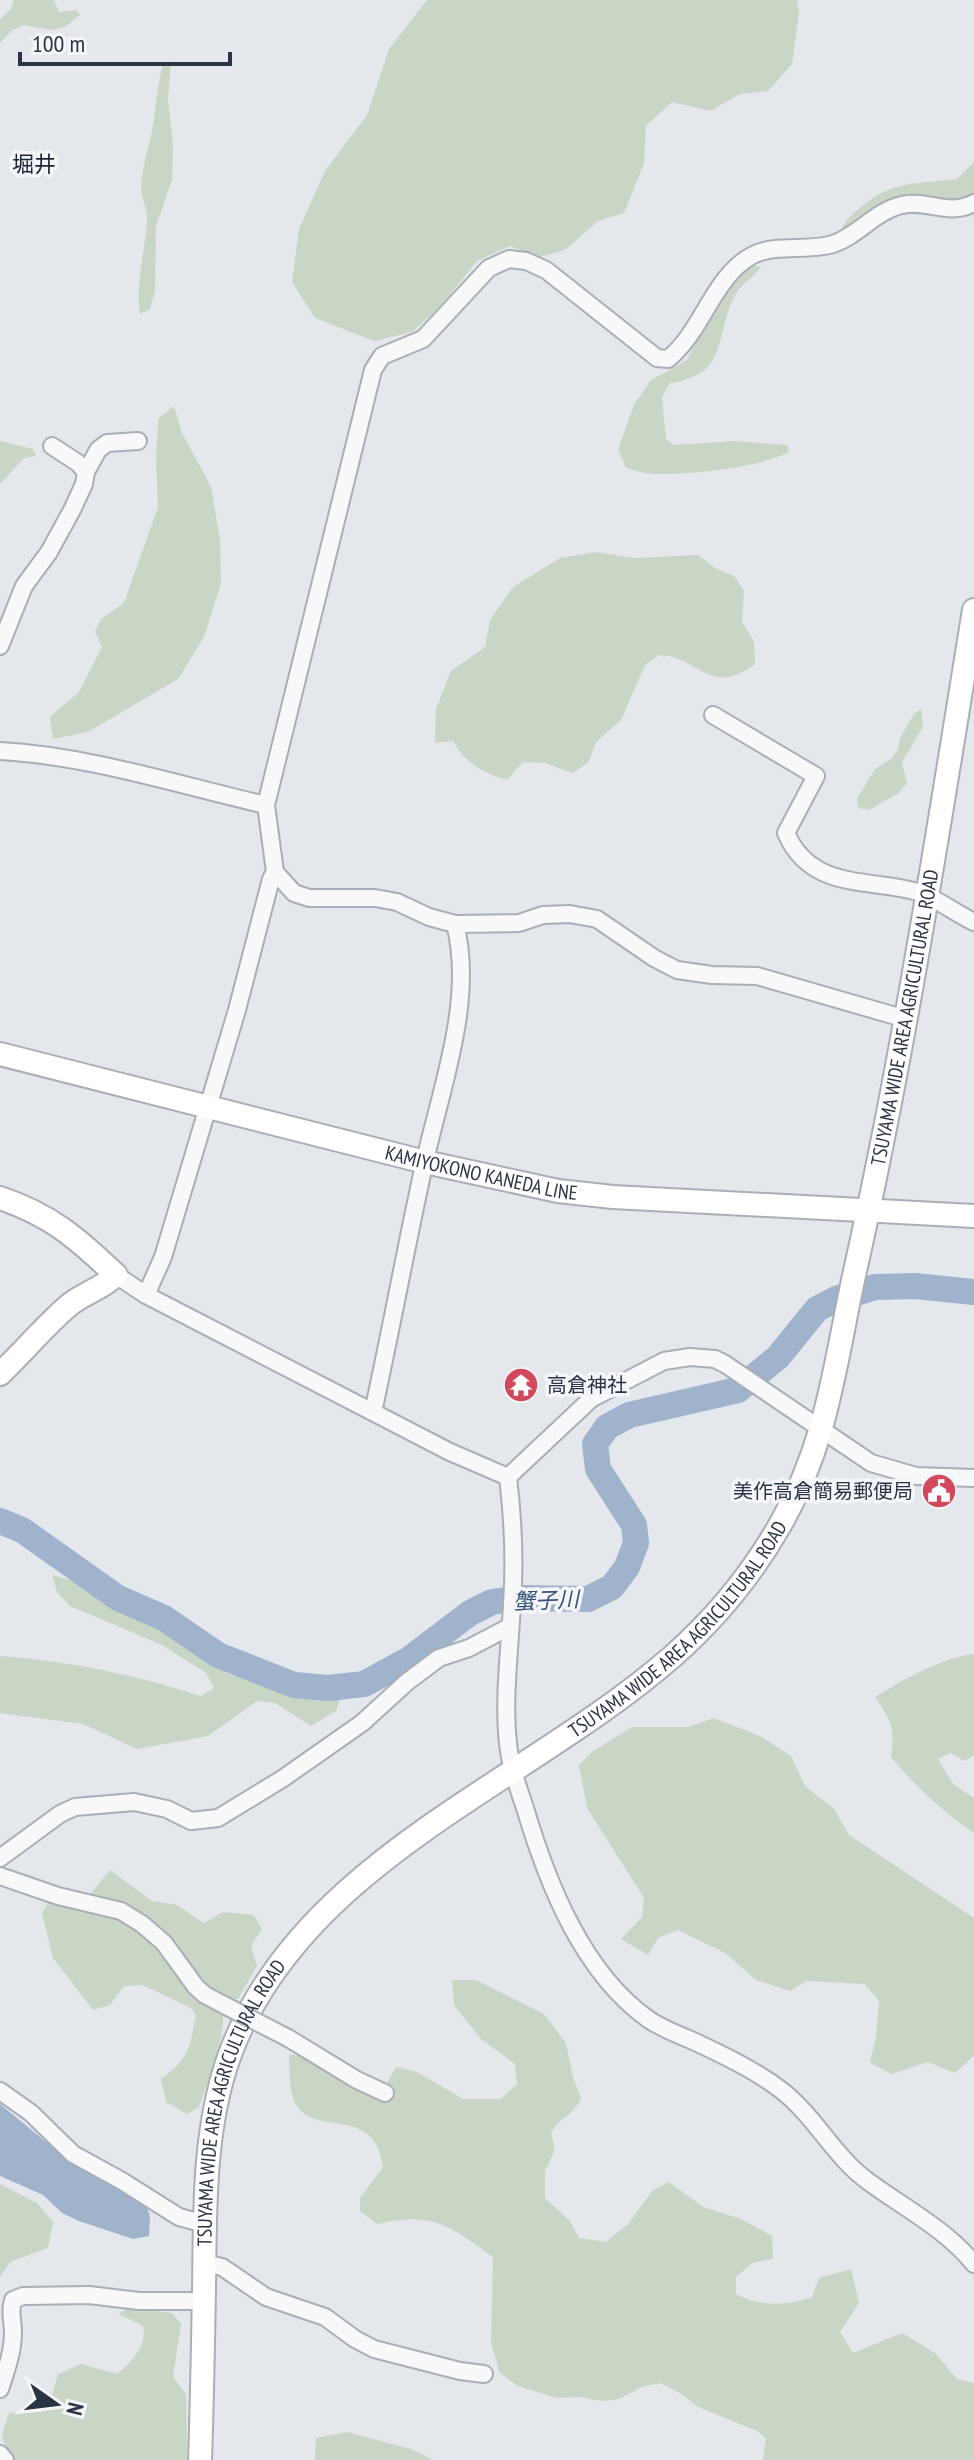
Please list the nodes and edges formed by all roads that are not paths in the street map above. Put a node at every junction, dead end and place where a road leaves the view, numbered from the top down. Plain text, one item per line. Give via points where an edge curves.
1 (974, 203) edge
2 (138, 441) dead end
3 (52, 446) dead end
4 (86, 472) junction
5 (974, 610) edge
6 (0, 646) edge
7 (713, 715) dead end
8 (0, 751) edge
9 (266, 805) junction
10 (275, 872) junction
11 (927, 897) junction
12 (972, 917) edge
13 (455, 924) junction
14 (906, 1019) junction
15 (0, 1054) edge
16 (209, 1107) junction
17 (425, 1162) junction
18 (0, 1198) edge
19 (869, 1210) junction
20 (974, 1216) edge
21 (116, 1275) junction
22 (146, 1295) junction
23 (0, 1374) edge
24 (373, 1412) junction
25 (822, 1429) junction
26 (508, 1477) junction
27 (974, 1478) edge
28 (509, 1627) junction
29 (513, 1771) junction
30 (0, 1858) edge
31 (0, 1876) edge
32 (0, 2091) edge
33 (385, 2093) dead end
34 (205, 2224) junction
35 (204, 2263) junction
36 (974, 2264) edge
37 (204, 2301) junction
38 (484, 2374) dead end
39 (0, 2389) edge
40 (0, 2454) edge
41 (5, 2460) edge
42 (200, 2460) edge

1 - 9 street via 955,210 903,205 832,244 755,254 736,267 692,334 668,359 657,358 546,270 509,259 489,268 423,339 382,356 373,370 355,437
2 - 4 street via 107,443
3 - 4 street
4 - 6 street via 49,552 24,586
5 - 11 street, TSUYAMA WIDE AREA AGRICULTURAL ROAD
7 - 11 street via 816,776 786,833 802,857 832,877
8 - 9 street via 78,760
9 - 10 street
10 - 13 street via 294,893 309,898 375,898
10 - 16 street
11 - 12 street
11 - 14 street, TSUYAMA WIDE AREA AGRICULTURAL ROAD
13 - 14 street via 519,923 570,914 597,919 677,970 757,976
13 - 17 street via 457,1024
14 - 19 street, TSUYAMA WIDE AREA AGRICULTURAL ROAD
15 - 16 street, KAMIYOKONO KANEDA LINE
16 - 17 street, KAMIYOKONO KANEDA LINE
16 - 22 street via 163,1257
17 - 19 street, KAMIYOKONO KANEDA LINE via 558,1191 613,1197
17 - 24 street
18 - 21 street via 44,1215
19 - 20 street, KAMIYOKONO KANEDA LINE
19 - 25 street, TSUYAMA WIDE AREA AGRICULTURAL ROAD
21 - 22 street
21 - 23 street via 66,1308
22 - 24 street
24 - 26 street
25 - 26 street via 715,1359 690,1357 664,1361 591,1399
25 - 27 street via 892,1471
25 - 29 street, TSUYAMA WIDE AREA AGRICULTURAL ROAD via 781,1524 710,1620 621,1697
26 - 28 street via 514,1536
28 - 29 street via 507,1742
28 - 30 street via 439,1658 362,1723 218,1818 191,1821 134,1802 75,1807
29 - 34 street, TSUYAMA WIDE AREA AGRICULTURAL ROAD via 345,1893 261,1990 227,2062 217,2103
29 - 36 street via 544,1869 570,1925 623,1997 664,2029 780,2089 867,2181
31 - 33 street, bridge via 121,1911 164,1943 205,1995
32 - 34 street via 73,2154 179,2217
34 - 35 street, TSUYAMA WIDE AREA AGRICULTURAL ROAD
35 - 37 street, TSUYAMA WIDE AREA AGRICULTURAL ROAD
35 - 38 street via 222,2267 266,2297 325,2317 374,2349
37 - 39 street via 89,2295 13,2300 11,2345
37 - 42 street, TSUYAMA WIDE AREA AGRICULTURAL ROAD
40 - 41 street

